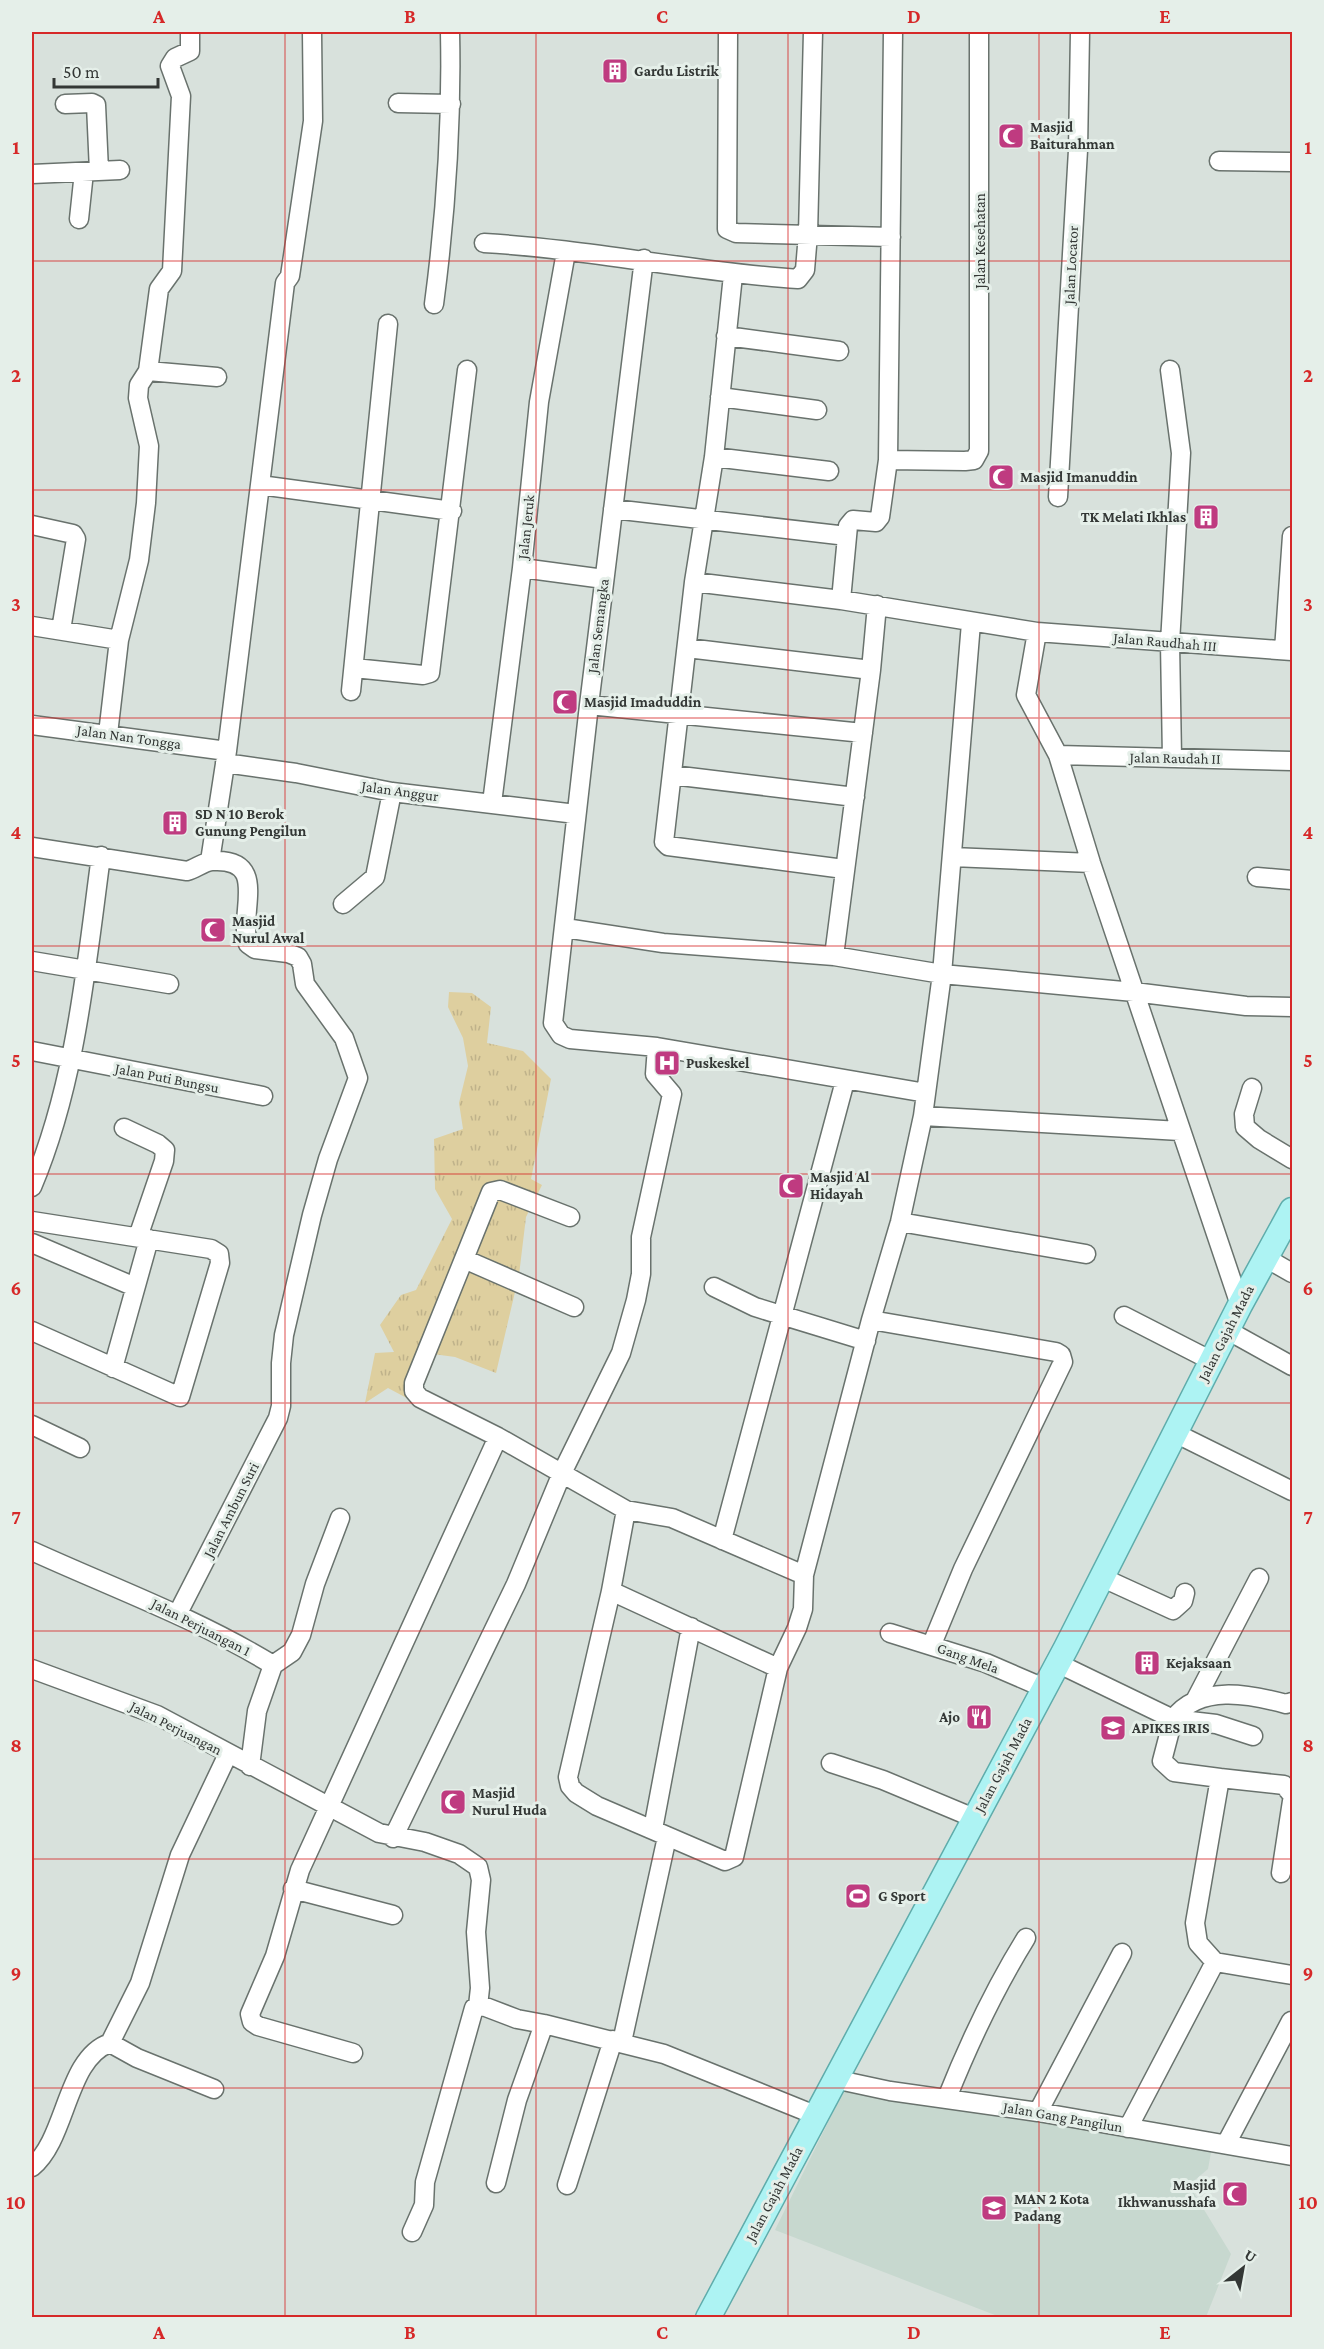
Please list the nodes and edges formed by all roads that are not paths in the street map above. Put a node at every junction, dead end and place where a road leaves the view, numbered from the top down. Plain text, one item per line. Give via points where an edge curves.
1 (190, 32) edge
2 (312, 32) edge
3 (450, 32) edge
4 (728, 32) edge
5 (813, 32) edge
6 (893, 32) edge
7 (979, 32) edge
8 (1080, 32) edge
9 (398, 103) dead end
10 (65, 104) dead end
11 (451, 104) junction
12 (1219, 160) dead end
13 (1293, 162) edge
14 (120, 170) dead end
15 (92, 171) junction
16 (32, 174) edge
17 (79, 219) dead end
18 (808, 234) junction
19 (891, 237) junction
20 (483, 243) dead end
21 (566, 252) junction
22 (644, 259) junction
23 (733, 275) junction
24 (434, 304) dead end
25 (388, 324) dead end
26 (726, 336) junction
27 (839, 351) dead end
28 (467, 370) dead end
29 (1170, 370) dead end
30 (148, 371) junction
31 (217, 377) dead end
32 (720, 398) junction
33 (817, 410) dead end
34 (714, 457) junction
35 (888, 460) junction
36 (829, 471) dead end
37 (260, 485) junction
38 (1058, 498) dead end
39 (372, 502) junction
40 (613, 509) junction
41 (452, 512) junction
42 (704, 519) junction
43 (32, 525) edge
44 (847, 536) junction
45 (1293, 536) edge
46 (1292, 543) edge
47 (522, 568) junction
48 (604, 579) junction
49 (694, 582) junction
50 (841, 600) junction
51 (877, 605) junction
52 (971, 623) junction
53 (32, 626) edge
54 (61, 630) junction
55 (1037, 632) junction
56 (118, 640) junction
57 (1170, 643) junction
58 (687, 648) junction
59 (1288, 651) edge
60 (354, 668) junction
61 (871, 670) junction
62 (351, 692) dead end
63 (589, 705) junction
64 (679, 716) junction
65 (32, 725) edge
66 (863, 733) junction
67 (108, 734) junction
68 (1058, 756) junction
69 (226, 757) junction
70 (1172, 758) junction
71 (1293, 761) edge
72 (672, 775) junction
73 (392, 792) junction
74 (855, 797) junction
75 (492, 802) junction
76 (576, 814) junction
77 (32, 847) edge
78 (101, 856) junction
79 (952, 857) junction
80 (210, 861) junction
81 (1091, 863) junction
82 (844, 869) junction
83 (1257, 877) dead end
84 (1293, 880) edge
85 (343, 904) dead end
86 (565, 928) junction
87 (834, 956) junction
88 (32, 961) edge
89 (86, 969) junction
90 (942, 974) junction
91 (169, 984) dead end
92 (1134, 992) junction
93 (1293, 1007) edge
94 (657, 1047) junction
95 (32, 1051) edge
96 (70, 1059) junction
97 (845, 1081) junction
98 (1251, 1088) dead end
99 (926, 1093) junction
100 (263, 1096) dead end
101 (923, 1116) junction
102 (124, 1128) dead end
103 (1180, 1131) junction
104 (1293, 1159) edge
105 (32, 1186) edge
106 (1293, 1210) edge
107 (570, 1217) dead end
108 (32, 1221) edge
109 (900, 1222) junction
110 (144, 1238) junction
111 (32, 1243) edge
112 (1086, 1254) dead end
113 (1266, 1258) junction
114 (464, 1259) junction
115 (1293, 1273) edge
116 (135, 1287) junction
117 (714, 1287) dead end
118 (1240, 1305) junction
119 (573, 1307) dead end
120 (783, 1316) junction
121 (1124, 1316) dead end
122 (871, 1320) junction
123 (1227, 1330) junction
124 (32, 1331) edge
125 (866, 1341) junction
126 (1212, 1361) junction
127 (1293, 1366) edge
128 (113, 1368) junction
129 (32, 1425) edge
130 (1174, 1433) junction
131 (498, 1437) junction
132 (80, 1448) dead end
133 (562, 1473) junction
134 (1293, 1491) edge
135 (626, 1510) junction
136 (340, 1518) dead end
137 (722, 1540) junction
138 (32, 1551) edge
139 (804, 1575) junction
140 (1103, 1578) junction
141 (1259, 1578) dead end
142 (611, 1591) junction
143 (1185, 1593) dead end
144 (178, 1613) junction
145 (691, 1627) junction
146 (890, 1633) dead end
147 (932, 1644) junction
148 (1057, 1663) junction
149 (273, 1665) junction
150 (778, 1668) junction
151 (32, 1670) edge
152 (1044, 1688) junction
153 (1196, 1699) junction
154 (1293, 1702) edge
155 (1173, 1719) junction
156 (1253, 1736) dead end
157 (228, 1754) junction
158 (831, 1762) dead end
159 (250, 1766) junction
160 (1220, 1778) junction
161 (1293, 1795) edge
162 (1293, 1801) edge
163 (328, 1808) junction
164 (974, 1818) junction
165 (660, 1833) junction
166 (393, 1838) junction
167 (1281, 1873) dead end
168 (293, 1890) junction
169 (393, 1915) dead end
170 (1026, 1938) dead end
171 (1122, 1953) dead end
172 (1215, 1962) junction
173 (1293, 1975) edge
174 (478, 2006) junction
175 (1291, 2021) dead end
176 (544, 2024) junction
177 (617, 2041) junction
178 (110, 2043) junction
179 (353, 2053) dead end
180 (834, 2079) junction
181 (214, 2089) dead end
182 (947, 2098) junction
183 (1038, 2112) junction
184 (815, 2115) junction
185 (1128, 2128) junction
186 (1226, 2145) junction
187 (1293, 2156) edge
188 (32, 2167) edge
189 (496, 2183) dead end
190 (567, 2186) dead end
191 (412, 2232) dead end
192 (708, 2318) edge

1 - 30 street via 189,52 175,58 170,66 181,96 172,271 159,289
2 - 37 street via 313,121 290,276 285,283
3 - 11 street
4 - 18 street via 724,224 736,233
5 - 18 street
6 - 19 street
7 - 35 street, Jalan Kesehatan via 979,451 974,460 965,461
8 - 38 street, Jalan Locator via 1078,150
9 - 11 street
10 - 15 street via 96,105
11 - 24 street via 446,218
12 - 13 street
14 - 15 street
15 - 16 street
15 - 17 street
18 - 19 street
18 - 23 street via 806,266 798,279
19 - 35 street
20 - 21 street
21 - 22 street
21 - 47 street, Jalan Jeruk via 538,402
22 - 23 street
22 - 40 street, Jalan Semangka
23 - 26 street
25 - 39 street
26 - 27 street
26 - 32 street
28 - 41 street
29 - 57 street via 1181,453
30 - 31 street
30 - 56 street via 139,385 138,398 149,446 142,547
32 - 33 street
32 - 34 street
34 - 36 street
34 - 42 street
35 - 44 street via 880,517 876,522 850,522
37 - 39 street
37 - 69 street
39 - 41 street
39 - 60 street
40 - 42 street
40 - 48 street, Jalan Semangka
41 - 60 street via 430,673
42 - 44 street
42 - 49 street
43 - 54 street via 73,534 76,539
44 - 50 street
45 - 46 street
46 - 59 street
47 - 48 street
47 - 75 street, Jalan Jeruk
48 - 63 street, Jalan Semangka
49 - 50 street, Jalan Raudhah III
49 - 58 street
50 - 51 street, Jalan Raudhah III
51 - 52 street, Jalan Raudhah III
51 - 61 street
52 - 55 street, Jalan Raudhah III
52 - 79 street
53 - 54 street
54 - 56 street
55 - 57 street, Jalan Raudhah III
55 - 68 street via 1026,695
56 - 67 street
57 - 59 street, Jalan Raudhah III
57 - 70 street
58 - 61 street
58 - 64 street
60 - 62 street
61 - 66 street
63 - 64 street
63 - 76 street, Jalan Semangka
64 - 66 street
64 - 72 street
65 - 67 street, Jalan Nan Tongga
66 - 74 street
67 - 69 street, Jalan Nan Tongga
68 - 70 street, Jalan Raudah II
68 - 81 street
69 - 73 street, Jalan Anggur
69 - 80 street
70 - 71 street, Jalan Raudah II
72 - 74 street
72 - 82 street via 664,842 668,846
73 - 75 street, Jalan Anggur
73 - 85 street via 375,877
74 - 82 street
75 - 76 street, Jalan Anggur
76 - 86 street, Jalan Semangka
77 - 78 street
78 - 80 street via 187,870
78 - 89 street
79 - 81 street
79 - 90 street
80 - 144 street, Jalan Ambun Suri via 237,864 243,869 248,880 248,944 255,950 298,957 303,964 305,984 344,1038 358,1078 328,1159 284,1335 278,1418
81 - 92 street
82 - 87 street
83 - 84 street
86 - 87 street via 663,943
86 - 94 street, Jalan Semangka via 555,1029 570,1039
87 - 90 street
88 - 89 street
89 - 91 street
89 - 96 street
90 - 92 street
90 - 99 street
92 - 93 street via 1246,1006
92 - 103 street
94 - 97 street
94 - 133 street via 655,1074 672,1094 641,1237 641,1274 632,1319 621,1353
95 - 96 street, Jalan Puti Bungsu
96 - 100 street, Jalan Puti Bungsu
96 - 105 street via 51,1140
97 - 99 street
97 - 120 street
98 - 104 street via 1245,1127
99 - 101 street
101 - 103 street
101 - 109 street
102 - 110 street via 165,1150
103 - 118 street
106 - 113 main road, Jalan Gajah Mada
107 - 114 street via 495,1190 489,1195
108 - 110 street
109 - 112 street
109 - 122 street
110 - 116 street
110 - 128 street via 211,1249 219,1254 220,1263 180,1396
111 - 116 street
113 - 115 street
113 - 118 main road, Jalan Gajah Mada
114 - 119 street
114 - 131 street via 414,1391 420,1398
116 - 128 street
117 - 120 street
118 - 123 main road, Jalan Gajah Mada
120 - 125 street
120 - 137 street
121 - 126 street
122 - 125 street
122 - 147 street via 1056,1352 1063,1362 963,1569
123 - 126 main road, Jalan Gajah Mada
123 - 127 street
124 - 128 street
125 - 139 street
126 - 130 main road, Jalan Gajah Mada
129 - 132 street
130 - 134 street
130 - 140 main road, Jalan Gajah Mada
131 - 133 street
131 - 163 street
133 - 135 street
133 - 166 street via 516,1584
135 - 137 street via 672,1518
135 - 142 street
136 - 149 street via 301,1635 292,1652
137 - 139 street
138 - 144 street, Jalan Perjuangan 1
139 - 150 street via 803,1610
140 - 143 street via 1173,1610
140 - 148 main road, Jalan Gajah Mada
141 - 153 street
142 - 145 street
142 - 165 street via 568,1777 576,1794
144 - 149 street, Jalan Perjuangan 1
145 - 150 street
145 - 165 street
146 - 147 street, Gang Mela
147 - 152 street, Gang Mela
148 - 152 main road, Jalan Gajah Mada
148 - 155 street
149 - 159 street via 257,1711
150 - 165 street via 734,1857 725,1861
151 - 157 street, Jalan Perjuangan via 157,1715
152 - 164 main road, Jalan Gajah Mada
153 - 154 street via 1230,1694
153 - 155 street
155 - 156 street via 1216,1724
155 - 160 street via 1163,1752 1164,1765 1184,1775
157 - 159 street, Jalan Perjuangan
157 - 178 street via 180,1855 140,1983
158 - 164 street
159 - 163 street, Jalan Perjuangan
160 - 161 street via 1284,1785
160 - 172 street via 1194,1923 1198,1943
162 - 167 street
163 - 166 street, Jalan Perjuangan
163 - 168 street
164 - 180 main road, Jalan Gajah Mada
165 - 177 street
166 - 174 street, Jalan Perjuangan via 425,1842 459,1854 478,1867
168 - 169 street
168 - 179 street via 275,1956 250,2018 258,2026
170 - 182 street via 965,2054
171 - 183 street
172 - 173 street
172 - 185 street
174 - 176 street
174 - 191 street via 472,2013 425,2182 424,2205
175 - 186 street
176 - 177 street
176 - 189 street via 517,2100
177 - 184 street via 664,2054
177 - 190 street
178 - 181 street
178 - 188 street via 100,2046 86,2061 42,2158
180 - 182 street, Jalan Gang Pangilun
180 - 184 main road, Jalan Gajah Mada
182 - 183 street, Jalan Gang Pangilun
183 - 185 street, Jalan Gang Pangilun
184 - 192 main road, Jalan Gajah Mada
185 - 186 street, Jalan Gang Pangilun
186 - 187 street, Jalan Gang Pangilun

